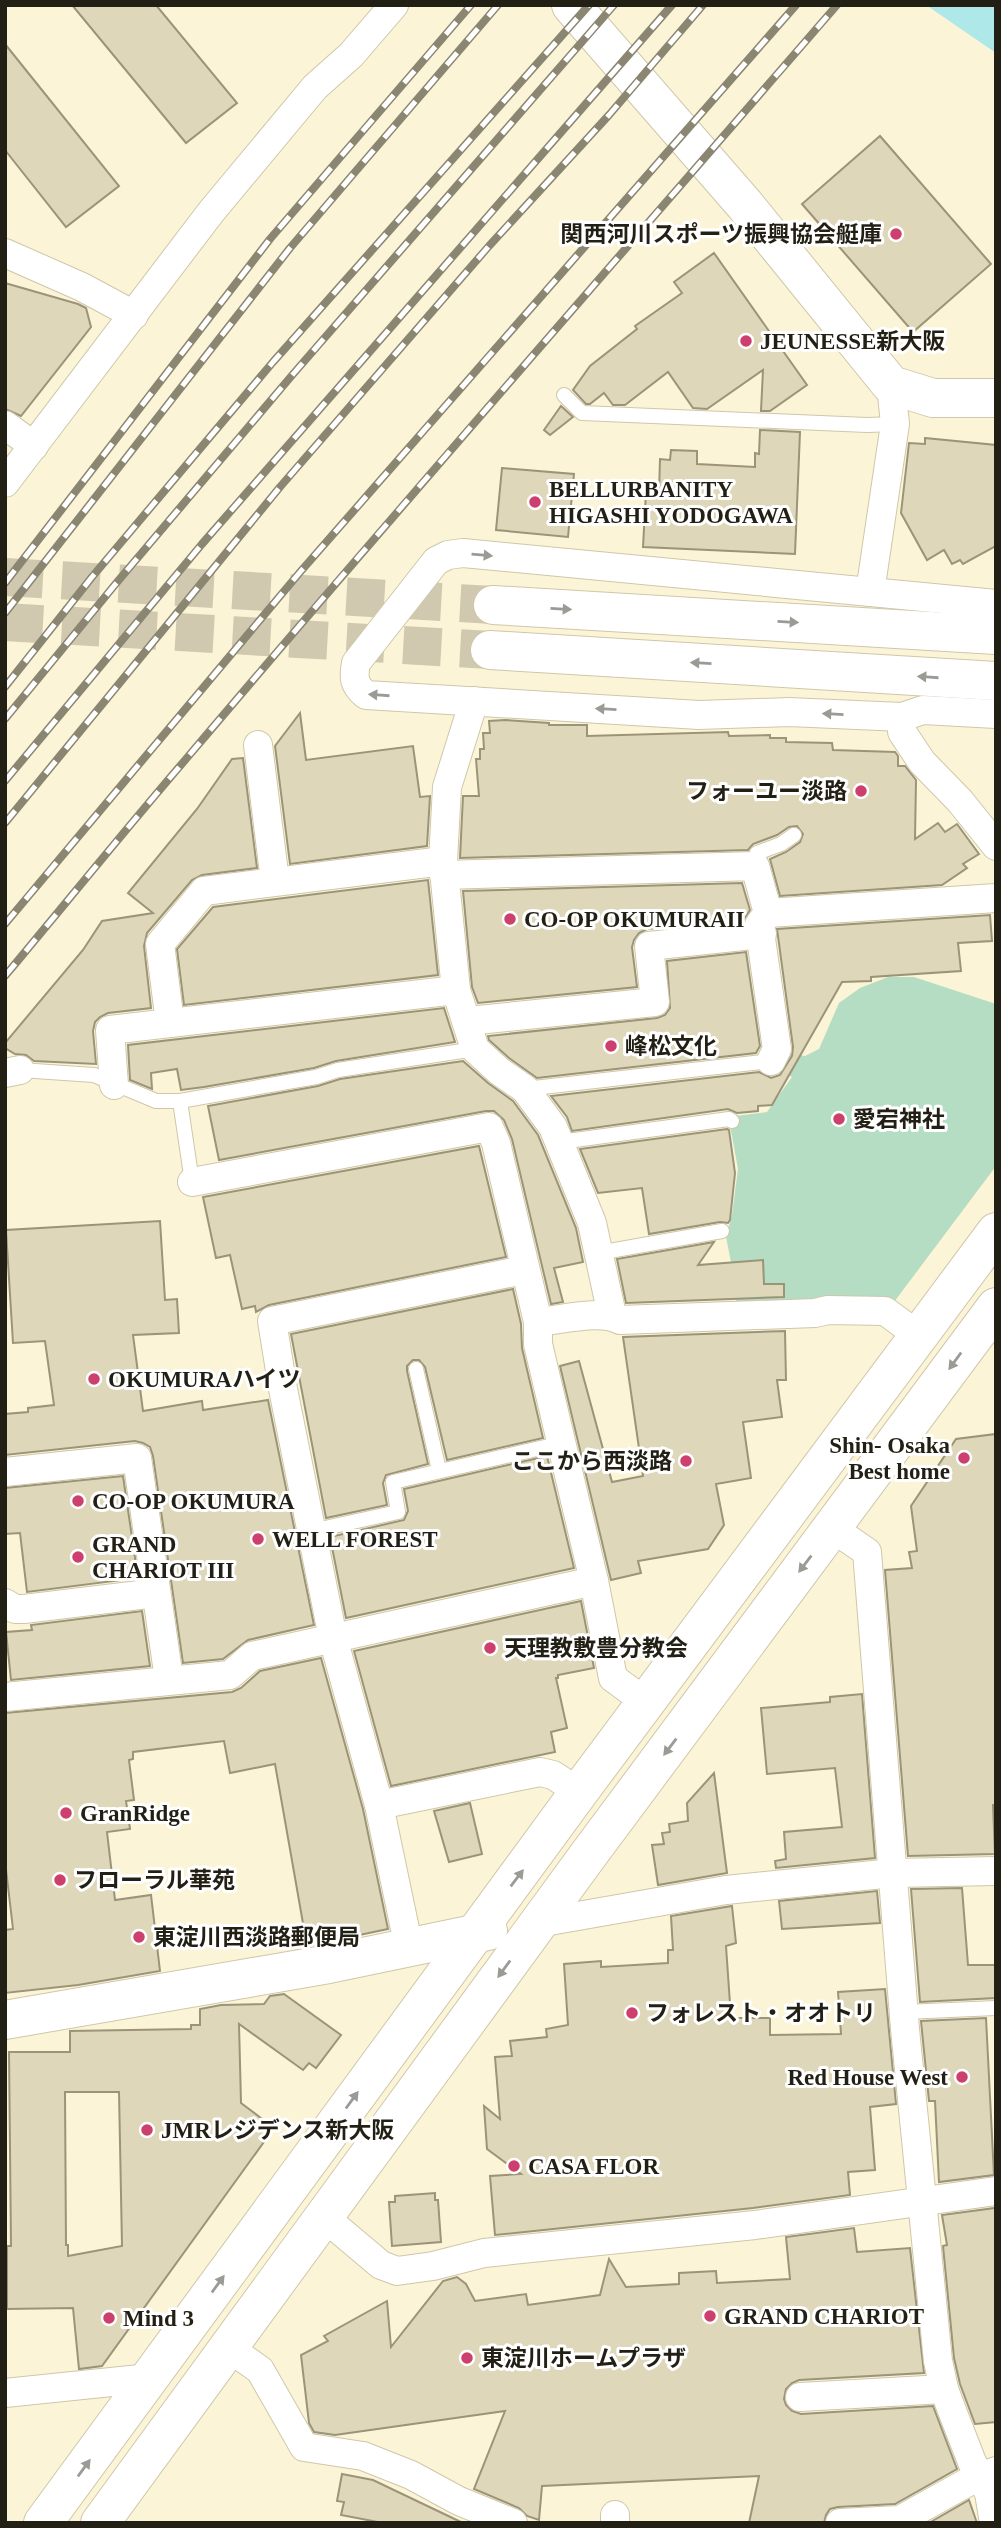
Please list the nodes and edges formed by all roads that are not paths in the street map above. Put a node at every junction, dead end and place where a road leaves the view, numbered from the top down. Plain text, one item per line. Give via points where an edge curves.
1 (394, 5) edge
2 (570, 5) edge
3 (5, 253) edge
4 (134, 315) junction
5 (891, 385) junction
6 (564, 395) dead end
7 (996, 398) edge
8 (895, 424) junction
9 (5, 425) edge
10 (34, 446) junction
11 (5, 484) edge
12 (870, 592) junction
13 (996, 604) edge
14 (493, 605) tunnel mouth
15 (996, 635) edge
16 (490, 650) tunnel mouth
17 (996, 681) edge
18 (474, 701) junction
19 (996, 714) edge
20 (902, 717) junction
21 (258, 745) dead end
22 (794, 835) dead end
23 (996, 846) edge
24 (755, 866) junction
25 (443, 868) junction
26 (275, 881) junction
27 (996, 898) edge
28 (765, 924) junction
29 (456, 989) junction
30 (468, 1021) junction
31 (170, 1023) junction
32 (475, 1049) junction
33 (771, 1061) joint
34 (12, 1071) edge
35 (114, 1085) junction
36 (525, 1089) junction
37 (180, 1101) junction
38 (732, 1121) dead end
39 (559, 1142) junction
40 (192, 1182) joint
41 (722, 1231) dead end
42 (996, 1232) edge
43 (598, 1253) junction
44 (524, 1270) junction
45 (996, 1307) edge
46 (612, 1315) junction
47 (538, 1322) junction
48 (919, 1336) junction
49 (416, 1369) dead end
50 (562, 1443) junction
51 (439, 1470) junction
52 (5, 1472) edge
53 (832, 1528) junction
54 (311, 1531) junction
55 (594, 1581) junction
56 (156, 1593) junction
57 (5, 1603) edge
58 (332, 1638) junction
59 (169, 1679) junction
60 (5, 1697) edge
61 (647, 1703) junction
62 (579, 1792) junction
63 (379, 1805) junction
64 (996, 1871) edge
65 (893, 1873) junction
66 (538, 1923) junction
67 (476, 1934) junction
68 (410, 1948) junction
69 (996, 2008) edge
70 (904, 2012) junction
71 (5, 2020) edge
72 (996, 2191) edge
73 (921, 2203) junction
74 (324, 2217) junction
75 (229, 2348) junction
76 (150, 2378) junction
77 (944, 2389) junction
78 (5, 2393) edge
79 (800, 2397) dead end
80 (988, 2474) edge
81 (43, 2523) edge
82 (100, 2523) edge
83 (513, 2523) edge
84 (840, 2523) edge
85 (994, 2523) edge

1 - 4 street via 306,97
2 - 5 street via 745,205
3 - 4 street
4 - 10 street
5 - 7 street via 933,398
5 - 8 street
6 - 8 lane via 582,413
8 - 12 street
9 - 10 street
10 - 11 street
12 - 13 street
18 -> 12 street via 366,695 356,687 353,675 356,663 436,561 448,555
14 -> 15 street
17 -> 16 street
20 -> 18 street via 789,712 699,715
18 - 25 street via 447,787
19 - 20 street via 923,710
20 - 23 street via 902,732 922,762
21 - 26 street
22 - 24 lane via 757,853
24 - 25 street
24 - 28 street
25 - 26 street
25 - 29 street
26 - 31 street via 204,891 160,944
27 - 28 street
28 - 30 street via 649,946 655,1002
28 - 33 street via 777,1049
29 - 30 street
29 - 31 street
30 - 32 street
31 - 35 street via 110,1030
32 - 36 street
32 - 37 lane
33 - 36 lane
34 - 35 lane via 94,1075
35 - 37 lane via 156,1101
36 - 39 street
37 - 40 lane
38 - 39 lane
39 - 43 street via 592,1223
40 - 44 street via 489,1128
41 - 43 lane
42 - 48 street
43 - 46 street
44 - 47 street
44 - 54 street via 272,1321
45 -> 53 street
46 - 47 street
46 - 48 street via 620,1320 885,1311
47 - 50 street via 538,1344
48 - 61 street
49 - 51 lane
50 - 51 lane
50 - 55 street
51 - 54 lane via 393,1482 398,1512
52 - 56 street via 137,1458
53 - 65 street via 867,1552
53 -> 66 street
54 - 58 street
55 - 58 street
55 - 61 street via 613,1678
56 - 57 street via 24,1609
56 - 59 street
58 - 59 street via 252,1656 230,1675
58 - 63 street
59 - 60 street
61 - 62 street
62 - 63 street via 540,1772
67 -> 62 street
63 - 68 street
64 - 65 street
65 - 66 street via 726,1891
65 - 70 street
66 - 67 street
66 -> 74 street
67 - 68 street
76 -> 67 street
68 - 71 street
69 - 70 lane
70 - 73 street
72 - 73 street
73 - 74 street via 484,2253 397,2271 381,2265
73 - 77 street
74 - 75 street
75 - 82 street
75 - 83 street via 260,2370 304,2447 363,2456
76 - 78 street
81 -> 76 street
77 - 79 street
77 - 80 street via 972,2462
80 - 84 street via 900,2520
80 - 85 street

